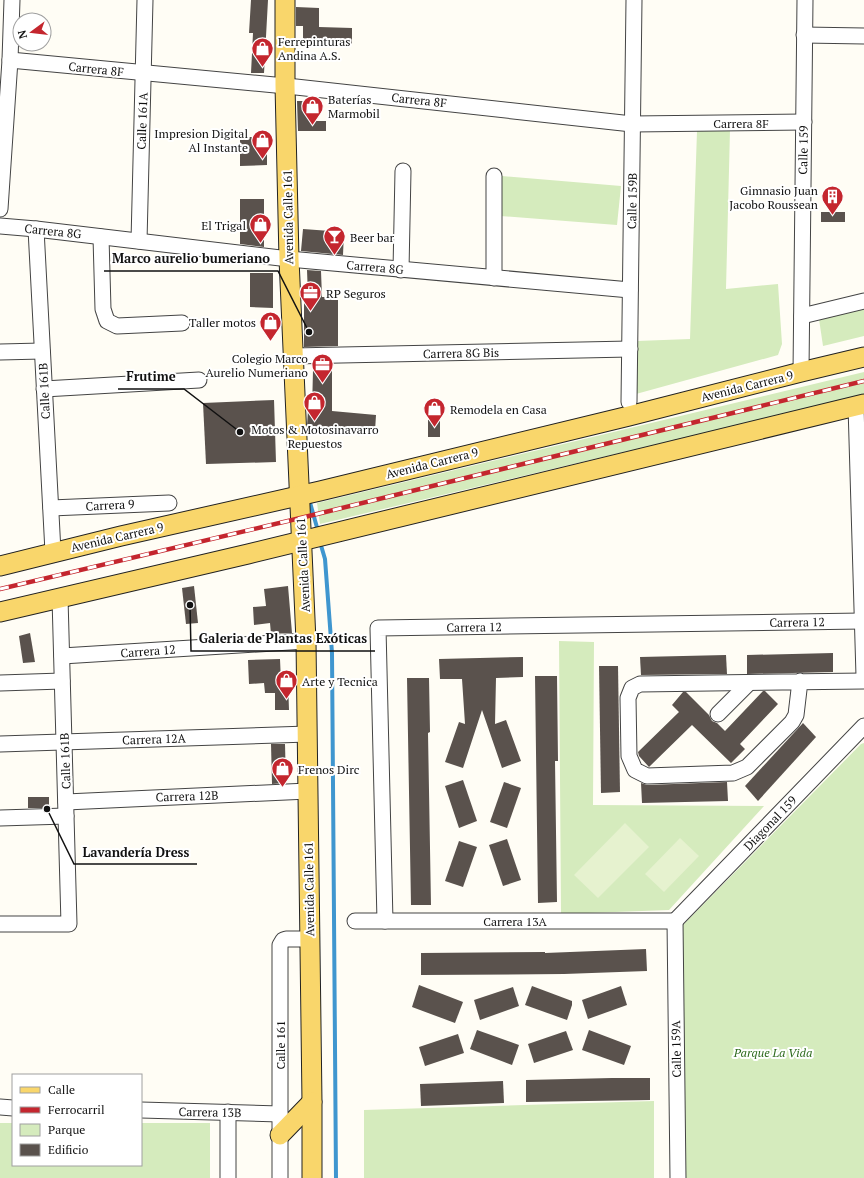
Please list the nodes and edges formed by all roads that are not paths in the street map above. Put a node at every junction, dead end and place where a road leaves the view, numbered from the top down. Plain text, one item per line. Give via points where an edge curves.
1 (12, 0) edge
2 (145, 0) edge
3 (285, 0) edge
4 (634, 0) edge
5 (805, 0) edge
6 (804, 35) junction
7 (864, 36) edge
8 (10, 60) junction
9 (143, 73) junction
10 (285, 86) junction
11 (804, 122) junction
12 (632, 124) junction
13 (403, 171) dead end
14 (494, 176) dead end
15 (0, 208) edge
16 (0, 226) edge
17 (36, 229) junction
18 (101, 237) junction
19 (138, 241) junction
20 (288, 259) junction
21 (401, 270) junction
22 (494, 278) junction
23 (630, 290) junction
24 (864, 301) edge
25 (802, 316) junction
26 (182, 323) dead end
27 (630, 350) junction
28 (42, 351) junction
29 (0, 352) edge
30 (293, 356) junction
31 (864, 357) edge
32 (801, 372) junction
33 (199, 380) dead end
34 (44, 390) junction
35 (629, 402) dead end
36 (860, 405) edge
37 (300, 496) junction
38 (169, 503) dead end
39 (51, 508) junction
40 (302, 541) junction
41 (53, 552) junction
42 (0, 566) edge
43 (60, 598) junction
44 (0, 612) edge
45 (862, 621) junction
46 (306, 641) junction
47 (62, 656) junction
48 (864, 676) edge
49 (62, 681) junction
50 (800, 681) junction
51 (864, 681) edge
52 (0, 683) edge
53 (749, 683) junction
54 (718, 714) dead end
55 (864, 726) edge
56 (308, 734) junction
57 (64, 742) junction
58 (0, 744) edge
59 (308, 791) junction
60 (66, 809) junction
61 (0, 818) edge
62 (355, 921) dead end
63 (385, 921) junction
64 (675, 921) junction
65 (0, 924) edge
66 (310, 939) junction
67 (312, 1102) junction
68 (0, 1107) edge
69 (12, 1108) edge
70 (142, 1110) edge
71 (228, 1112) junction
72 (280, 1114) junction
73 (280, 1135) junction
74 (228, 1178) edge
75 (280, 1178) edge
76 (312, 1178) edge
77 (678, 1178) edge

1 - 8 street
2 - 9 street, Calle 161A
3 - 10 main road, Avenida Calle 161
4 - 12 street, Calle 159B
5 - 6 street, Calle 159
6 - 7 street
6 - 11 street, Calle 159
8 - 9 street, Carrera 8F
8 - 15 street
9 - 10 street, Carrera 8F
9 - 19 street, Calle 161A
10 - 12 street, Carrera 8F
10 - 20 main road, Avenida Calle 161
11 - 12 street, Carrera 8F
11 - 25 street, Calle 159
12 - 23 street, Calle 159B
13 - 21 street
14 - 22 street
16 - 17 street, Carrera 8G
17 - 18 street, Carrera 8G
17 - 28 street, Calle 161B
18 - 19 street, Carrera 8G
18 - 26 street via 103,309 107,321 117,326
19 - 20 street, Carrera 8G
20 - 21 street, Carrera 8G
20 - 30 main road, Avenida Calle 161
21 - 22 street, Carrera 8G
22 - 23 street, Carrera 8G
23 - 27 street, Calle 159B
24 - 25 street
25 - 32 street, Calle 159
27 - 30 street, Carrera 8G Bis
27 - 35 street, Calle 159B
28 - 29 street
28 - 34 street, Calle 161B
30 - 37 main road, Avenida Calle 161
31 - 32 main road, Avenida Carrera 9
32 - 37 main road, Avenida Carrera 9
33 - 34 street
34 - 39 street, Calle 161B
36 - 40 main road
36 - 45 street
37 - 40 main road, Avenida Calle 161
37 - 41 main road, Avenida Carrera 9
38 - 39 street, Carrera 9
39 - 41 street, Calle 161B
40 - 43 main road
40 - 46 main road, Avenida Calle 161
41 - 42 main road, Avenida Carrera 9
43 - 44 main road
43 - 47 street, Calle 161B
45 - 48 street
45 - 63 street, Carrera 12 via 378,628
46 - 47 street, Carrera 12
46 - 56 main road, Avenida Calle 161
47 - 49 street, Calle 161B
49 - 52 street
49 - 57 street, Calle 161B
50 - 51 street
50 - 53 street
50 - 53 street via 796,715 792,722 747,767 733,773 647,776 635,770 629,756 628,698 632,688 640,684
53 - 54 street
55 - 64 street, Diagonal 159
56 - 57 street, Carrera 12A
56 - 59 main road, Avenida Calle 161
57 - 58 street, Carrera 12A
57 - 60 street, Calle 161B
59 - 60 street, Carrera 12B
59 - 66 main road, Avenida Calle 161
60 - 61 street, Carrera 12B
60 - 65 street, Calle 161B via 69,924
62 - 63 street, Carrera 13A
63 - 64 street, Carrera 13A
64 - 77 street, Calle 159A
66 - 67 main road, Avenida Calle 161
66 - 72 street, Calle 161 via 286,939 280,945
67 - 73 main road
67 - 76 main road, Avenida Calle 161
68 - 69 street
70 - 71 street, Carrera 13B
71 - 72 street, Carrera 13B
71 - 74 street
72 - 73 street, Calle 161
73 - 75 street, Calle 161

